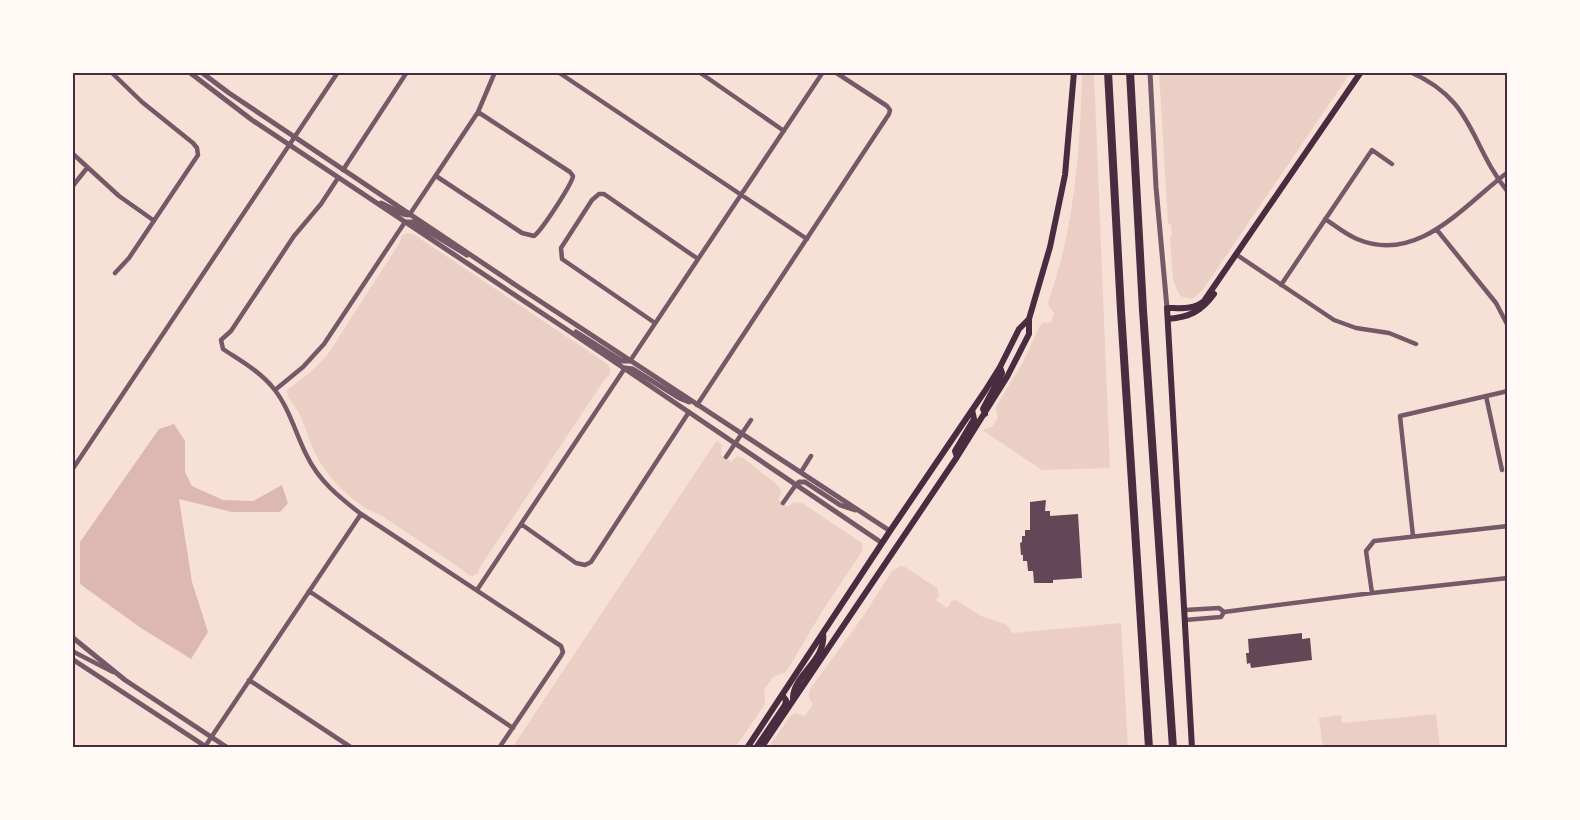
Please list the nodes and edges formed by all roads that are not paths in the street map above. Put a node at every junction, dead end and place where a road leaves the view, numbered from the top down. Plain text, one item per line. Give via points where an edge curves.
1 (111, 72) edge
2 (189, 72) edge
3 (201, 72) edge
4 (338, 72) edge
5 (407, 72) edge
6 (495, 72) edge
7 (558, 72) edge
8 (699, 72) edge
9 (823, 72) edge
10 (835, 72) edge
11 (1074, 72) edge
12 (1108, 72) edge
13 (1130, 72) edge
14 (1150, 72) edge
15 (1361, 72) edge
16 (1410, 72) edge
17 (478, 112) junction
18 (784, 131) junction
19 (294, 137) junction
20 (289, 145) junction
21 (72, 153) edge
22 (1392, 164) dead end
23 (87, 168) junction
24 (344, 170) junction
25 (1508, 172) edge
26 (436, 176) junction
27 (338, 178) junction
28 (1498, 180) junction
29 (72, 187) edge
30 (1508, 192) edge
31 (741, 195) junction
32 (373, 201) junction
33 (410, 214) junction
34 (1326, 219) junction
35 (153, 220) junction
36 (405, 222) junction
37 (1437, 230) junction
38 (807, 239) junction
39 (1237, 255) junction
40 (477, 258) junction
41 (698, 259) junction
42 (116, 273) dead end
43 (1281, 285) junction
44 (1167, 308) junction
45 (1029, 319) junction
46 (1168, 319) junction
47 (655, 323) junction
48 (1508, 326) edge
49 (563, 327) junction
50 (1416, 344) dead end
51 (630, 361) junction
52 (1000, 367) junction
53 (625, 368) junction
54 (275, 390) junction
55 (1508, 391) edge
56 (1486, 396) junction
57 (695, 404) junction
58 (972, 410) junction
59 (689, 412) junction
60 (985, 414) junction
61 (751, 420) dead end
62 (741, 434) junction
63 (735, 443) junction
64 (811, 456) dead end
65 (726, 457) dead end
66 (957, 457) junction
67 (72, 470) edge
68 (1502, 470) dead end
69 (801, 472) junction
70 (795, 486) junction
71 (783, 503) dead end
72 (859, 511) junction
73 (361, 513) junction
74 (521, 524) junction
75 (1508, 526) edge
76 (890, 531) junction
77 (1413, 536) junction
78 (882, 543) junction
79 (1508, 578) edge
80 (477, 590) junction
81 (309, 591) junction
82 (1372, 593) junction
83 (1185, 610) junction
84 (1224, 612) junction
85 (1185, 620) junction
86 (823, 633) junction
87 (72, 637) edge
88 (72, 651) edge
89 (72, 658) edge
90 (125, 680) junction
91 (249, 680) junction
92 (782, 695) junction
93 (794, 700) junction
94 (513, 728) junction
95 (212, 737) junction
96 (206, 747) edge
97 (228, 748) edge
98 (352, 748) edge
99 (499, 748) edge
100 (747, 748) edge
101 (756, 748) edge
102 (761, 748) edge
103 (1149, 748) edge
104 (1173, 748) edge
105 (1192, 748) edge

1 - 35 street via 197,148 195,161
2 - 20 street
3 - 19 street
4 - 19 street
5 - 24 street
6 - 17 street
7 - 31 street
8 - 18 street
9 - 18 street
10 - 38 street via 890,110
11 - 45 main road via 1065,175
12 - 103 highway
13 - 104 highway
14 - 44 street
15 - 39 main road
16 - 28 street via 1436,86 1458,106
17 - 26 street
17 - 26 street via 570,172 570,186 534,236 522,233
18 - 31 street
19 - 20 street
19 - 24 street
20 - 27 street
20 - 67 street
21 - 23 street
22 - 34 street via 1372,150
23 - 29 street
23 - 35 street
24 - 33 street
25 - 28 street
26 - 33 street
27 - 32 street
27 - 54 street via 221,340 223,349 252,368
28 - 30 street
28 - 37 street
31 - 38 street
31 - 41 street
32 - 33 street
32 - 36 street
33 - 40 street
34 - 37 street via 1355,238 1380,245 1414,242
34 - 43 street
35 - 42 street
36 - 40 street via 415,223 458,251
36 - 49 street
36 - 54 street via 324,344 303,368
37 - 48 street via 1496,303
38 - 57 street
39 - 43 street
39 - 44 main road via 1198,306
39 - 46 main road via 1206,305 1185,317
40 - 51 street
41 - 47 street
41 - 47 street via 604,194 592,200 561,248 562,259
43 - 50 street via 1341,324 1389,333
44 - 46 main road
45 - 52 main road via 1018,329
45 - 60 main road via 1029,334 1022,350
46 - 83 main road
47 - 51 street
49 - 51 street via 622,361
49 - 53 street
51 - 57 street
52 - 58 main road
52 - 60 main road via 1002,373 985,403
53 - 57 street
53 - 59 street
53 - 74 street
54 - 73 street via 317,473 330,489
55 - 56 street
56 - 68 street
56 - 77 street via 1400,416
57 - 62 street
58 - 66 main road via 974,419 955,451
58 - 76 main road
59 - 63 street
59 - 74 street via 591,562 576,563
60 - 66 main road
61 - 62 street
62 - 63 street
62 - 69 street
63 - 65 street
63 - 70 street
64 - 69 street
66 - 93 main road
69 - 72 street
70 - 71 street
70 - 72 street via 805,482 840,505
70 - 78 street
72 - 76 street
73 - 80 street
73 - 81 street
74 - 80 street
75 - 77 street
76 - 78 main road
77 - 82 street via 1374,541 1366,551
78 - 86 main road
79 - 82 street
80 - 94 street via 562,649
81 - 91 street
81 - 94 street
82 - 84 street
83 - 84 street via 1220,608
83 - 85 main road
84 - 85 street via 1221,617
85 - 105 main road
86 - 92 main road
86 - 93 main road via 822,648 793,692
87 - 90 street
88 - 90 street
89 - 96 street
90 - 95 street
91 - 95 street
91 - 98 street
92 - 100 main road
92 - 101 main road via 785,705
93 - 102 main road
94 - 99 street
95 - 96 street
95 - 97 street

